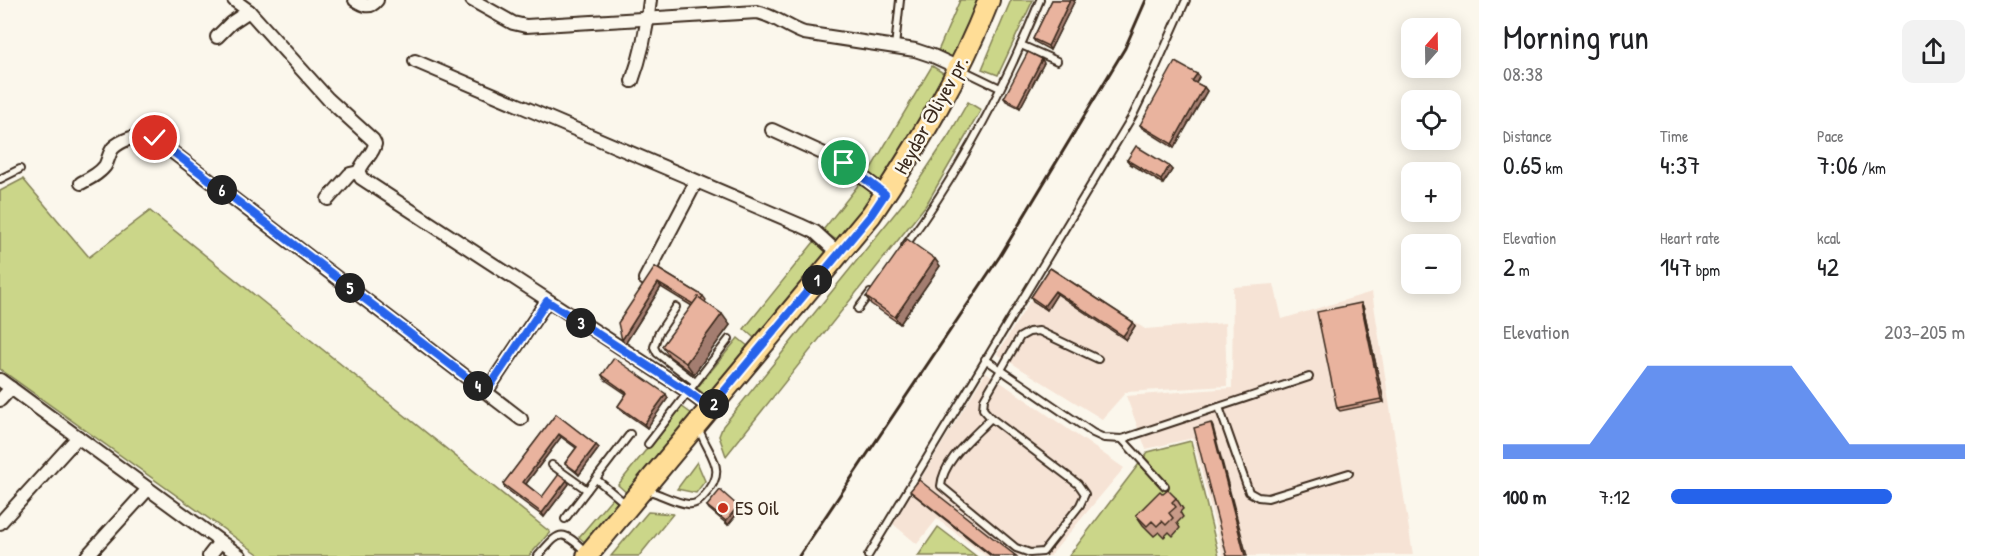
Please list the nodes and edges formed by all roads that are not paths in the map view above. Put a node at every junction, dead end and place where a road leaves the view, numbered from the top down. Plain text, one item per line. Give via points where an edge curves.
1 (234, 0) edge
2 (356, 0) edge
3 (377, 0) edge
4 (650, 0) edge
5 (900, 0) edge
6 (989, 0) edge
7 (999, 0) edge
8 (1040, 0) edge
9 (1186, 0) edge
10 (475, 1) edge
11 (249, 10) junction
12 (648, 18) junction
13 (217, 37) dead end
14 (1021, 45) junction
15 (895, 47) junction
16 (415, 61) dead end
17 (1057, 61) dead end
18 (963, 70) junction
19 (632, 81) dead end
20 (1000, 88) junction
21 (772, 130) dead end
22 (20, 169) dead end
23 (358, 172) junction
24 (0, 179) edge
25 (696, 182) junction
26 (81, 183) dead end
27 (885, 194) junction
28 (328, 199) dead end
29 (839, 254) junction
30 (899, 254) edge
31 (645, 279) edge
32 (872, 291) edge
33 (547, 301) junction
34 (676, 307) dead end
35 (858, 309) dead end
36 (729, 339) dead end
37 (985, 359) junction
38 (1098, 359) dead end
39 (1001, 369) junction
40 (1309, 377) dead end
41 (0, 380) edge
42 (691, 387) junction
43 (11, 388) junction
44 (486, 392) junction
45 (0, 400) edge
46 (1219, 407) junction
47 (710, 408) junction
48 (991, 418) junction
49 (521, 419) dead end
50 (630, 434) dead end
51 (700, 434) junction
52 (78, 437) junction
53 (1122, 439) junction
54 (648, 444) dead end
55 (552, 465) dead end
56 (1349, 473) dead end
57 (596, 479) junction
58 (1165, 486) dead end
59 (148, 489) junction
60 (587, 490) junction
61 (653, 492) junction
62 (629, 506) junction
63 (565, 519) dead end
64 (0, 524) edge
65 (220, 542) junction
66 (592, 555) edge
67 (87, 556) edge
68 (209, 556) edge
69 (240, 556) edge
70 (538, 556) edge
71 (868, 556) edge

1 - 11 street
2 - 3 street via 368,6
4 - 12 street
5 - 15 lane
6 - 18 main road, Heydər Əliyev pr.
7 - 18 main road, Heydər Əliyev pr.
8 - 14 lane
9 - 37 lane via 1133,115
10 - 12 street via 513,23 526,26
11 - 13 street
11 - 23 street via 328,99 373,140 374,149
12 - 15 street via 757,12 804,33
12 - 19 street
14 - 17 lane
14 - 20 lane
15 - 18 street via 933,56
16 - 25 street
18 - 20 lane
18 - 27 main road, Heydər Əliyev pr.
18 - 51 main road, Heydər Əliyev pr. via 915,163 879,220
20 - 30 lane via 963,158
21 - 27 street via 844,163
22 - 24 lane
23 - 28 street via 350,174
23 - 33 street
25 - 29 street via 815,232
25 - 31 street
26 - 44 street via 97,175 116,146 149,134
27 - 29 main road, Heydər Əliyev pr.
29 - 47 main road, Heydər Əliyev pr.
32 - 35 lane
33 - 42 street
33 - 44 street
34 - 42 lane via 654,347
36 - 42 lane
37 - 39 lane
37 - 71 lane
38 - 39 lane via 1039,332 1029,332 1020,337
39 - 48 lane via 984,399 983,409
39 - 53 lane via 1093,433
40 - 46 lane
41 - 43 street
42 - 47 street
42 - 54 lane
43 - 45 street
43 - 52 street
44 - 49 street
46 - 53 lane
46 - 56 lane via 1250,492 1268,498
47 - 62 main road, Heydər Əliyev pr.
48 - 48 lane via 1078,484 1085,494 1043,552 1016,548 941,486 947,465
50 - 57 lane
51 - 61 main road, Heydər Əliyev pr.
51 - 61 lane via 717,469 715,483 694,504
52 - 59 street
52 - 64 street
53 - 58 lane
55 - 60 lane
57 - 60 lane
57 - 62 lane
59 - 65 street
59 - 67 street
60 - 63 lane
61 - 66 main road, Heydər Əliyev pr.
62 - 66 main road, Heydər Əliyev pr.
65 - 68 street
65 - 69 street
66 - 70 lane via 560,534

